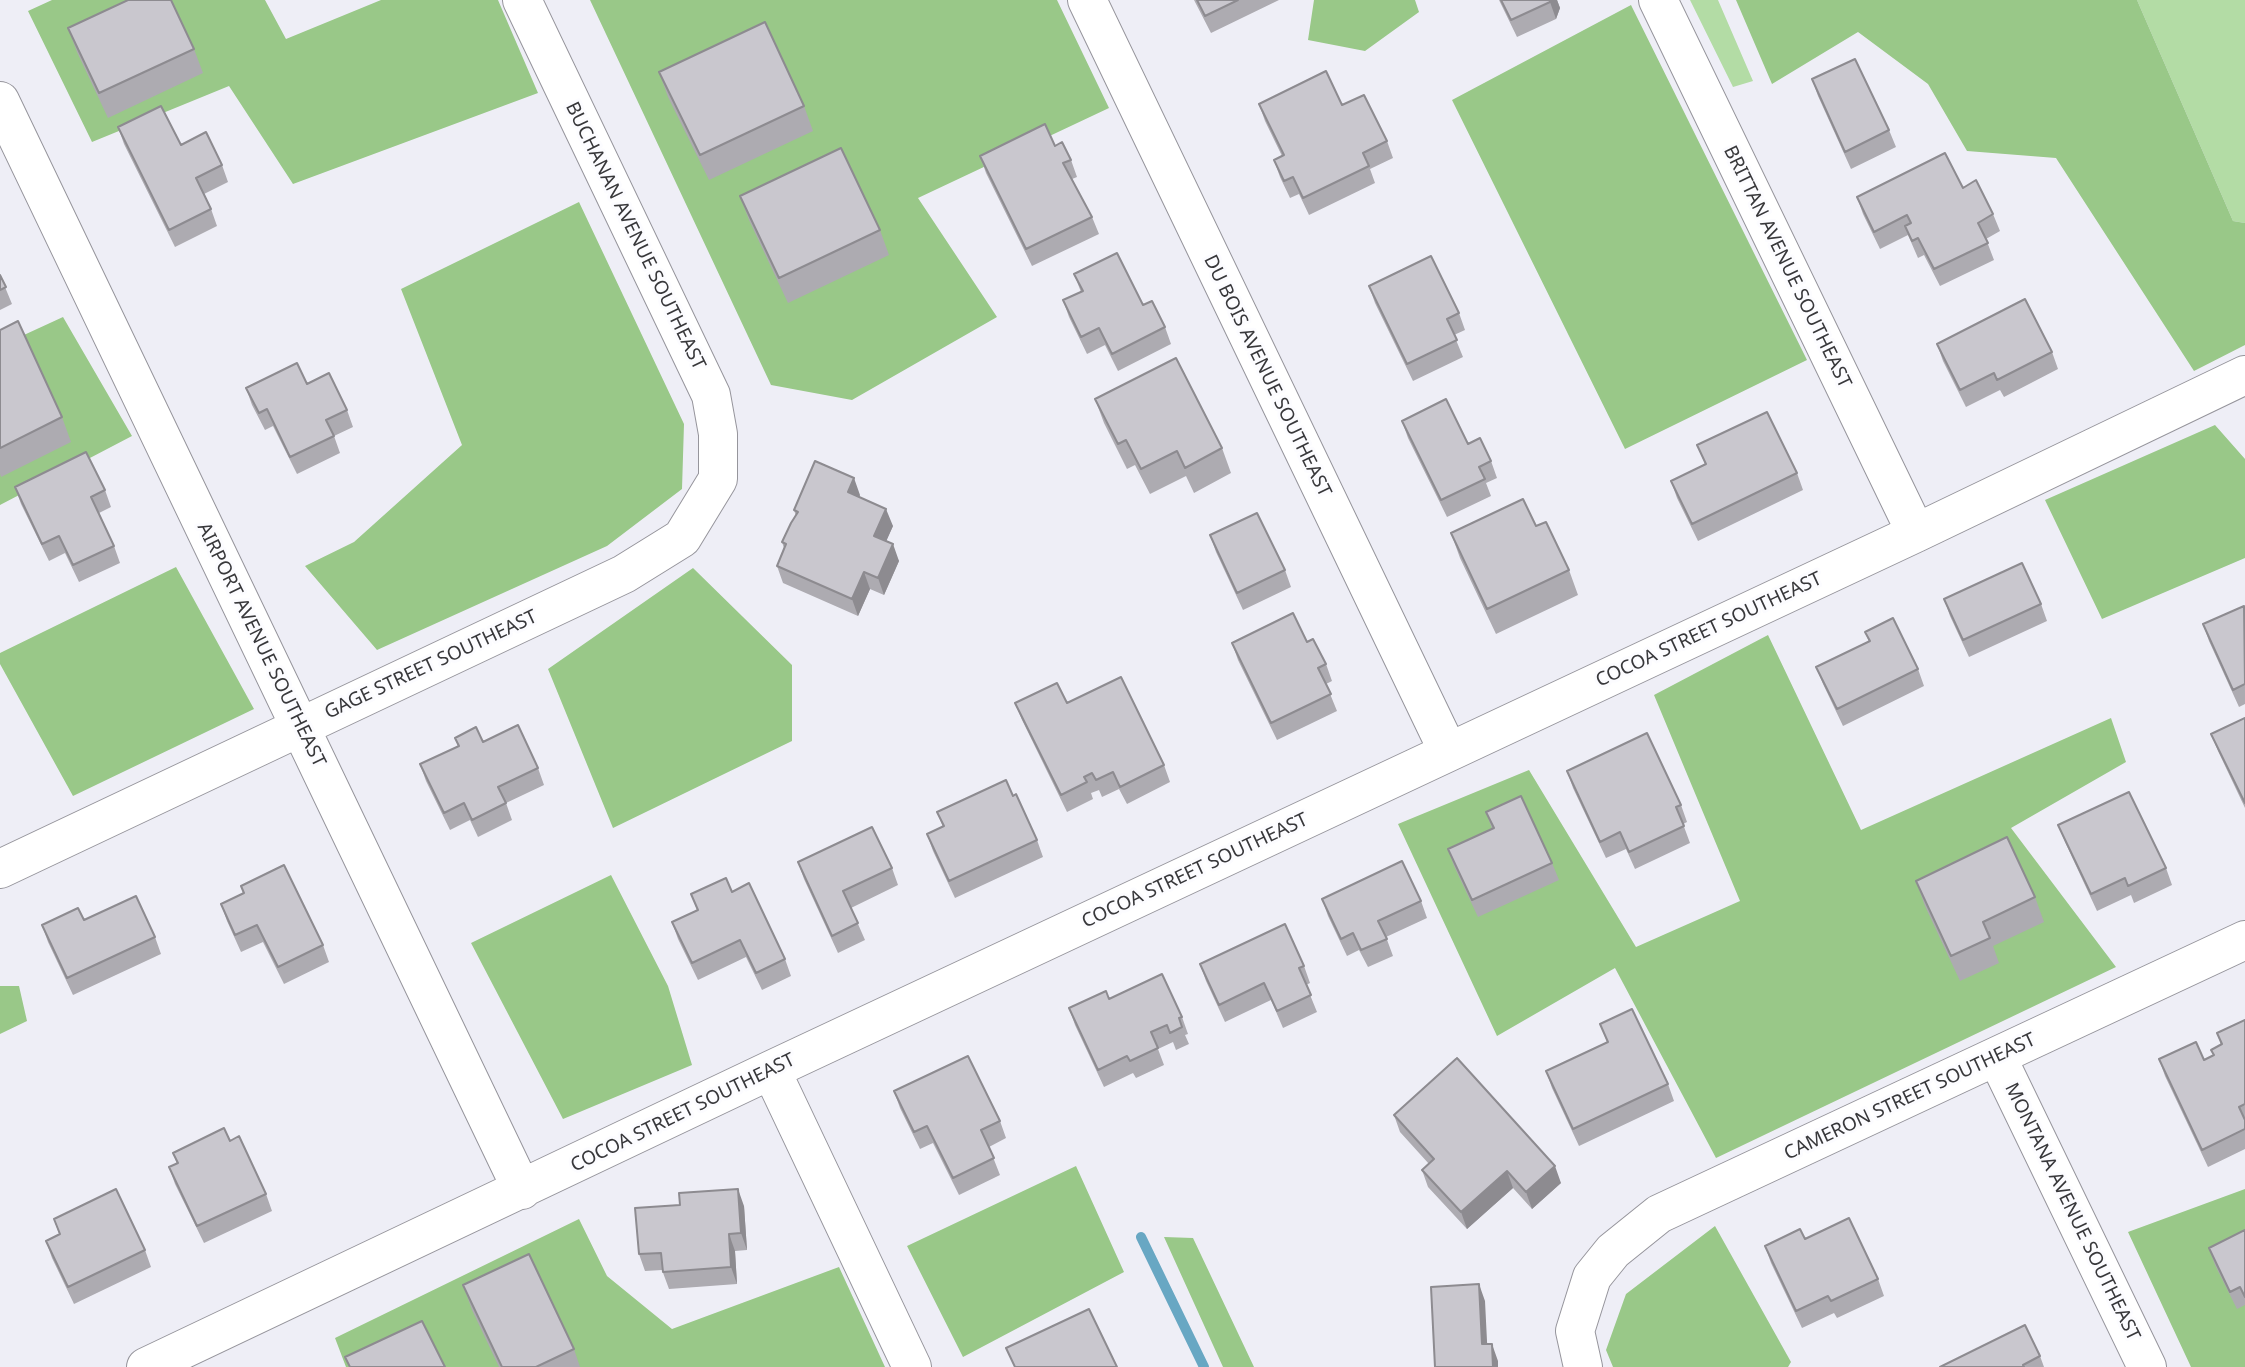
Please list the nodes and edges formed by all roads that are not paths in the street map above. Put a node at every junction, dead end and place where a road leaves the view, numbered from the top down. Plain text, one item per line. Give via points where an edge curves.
1 (522, 0) edge
2 (1087, 0) edge
3 (1658, 0) edge
4 (0, 101) edge
5 (2243, 381) edge
6 (718, 479) joint
7 (1916, 533) junction
8 (300, 726) junction
9 (1448, 751) junction
10 (0, 869) edge
11 (2245, 940) edge
12 (1997, 1057) junction
13 (771, 1070) junction
14 (522, 1190) junction
15 (146, 1367) edge
16 (912, 1367) edge
17 (1583, 1367) edge
18 (2147, 1367) edge

1 - 6 street, BUCHANAN AVENUE SOUTHEAST via 711,395 719,435
2 - 9 street, DU BOIS AVENUE SOUTHEAST
3 - 7 street, BRITTAN AVENUE SOUTHEAST
4 - 8 street, AIRPORT AVENUE SOUTHEAST
5 - 7 street, COCOA STREET SOUTHEAST
6 - 8 street, GAGE STREET SOUTHEAST via 682,538 624,575
7 - 9 street, COCOA STREET SOUTHEAST
8 - 10 street, GAGE STREET SOUTHEAST
8 - 14 street, AIRPORT AVENUE SOUTHEAST
9 - 13 street, COCOA STREET SOUTHEAST
11 - 12 street, CAMERON STREET SOUTHEAST
12 - 17 street, CAMERON STREET SOUTHEAST via 1659,1214 1613,1251 1592,1277 1575,1331
12 - 18 street, MONTANA AVENUE SOUTHEAST
13 - 14 street, COCOA STREET SOUTHEAST
13 - 16 street
14 - 15 street, COCOA STREET SOUTHEAST

